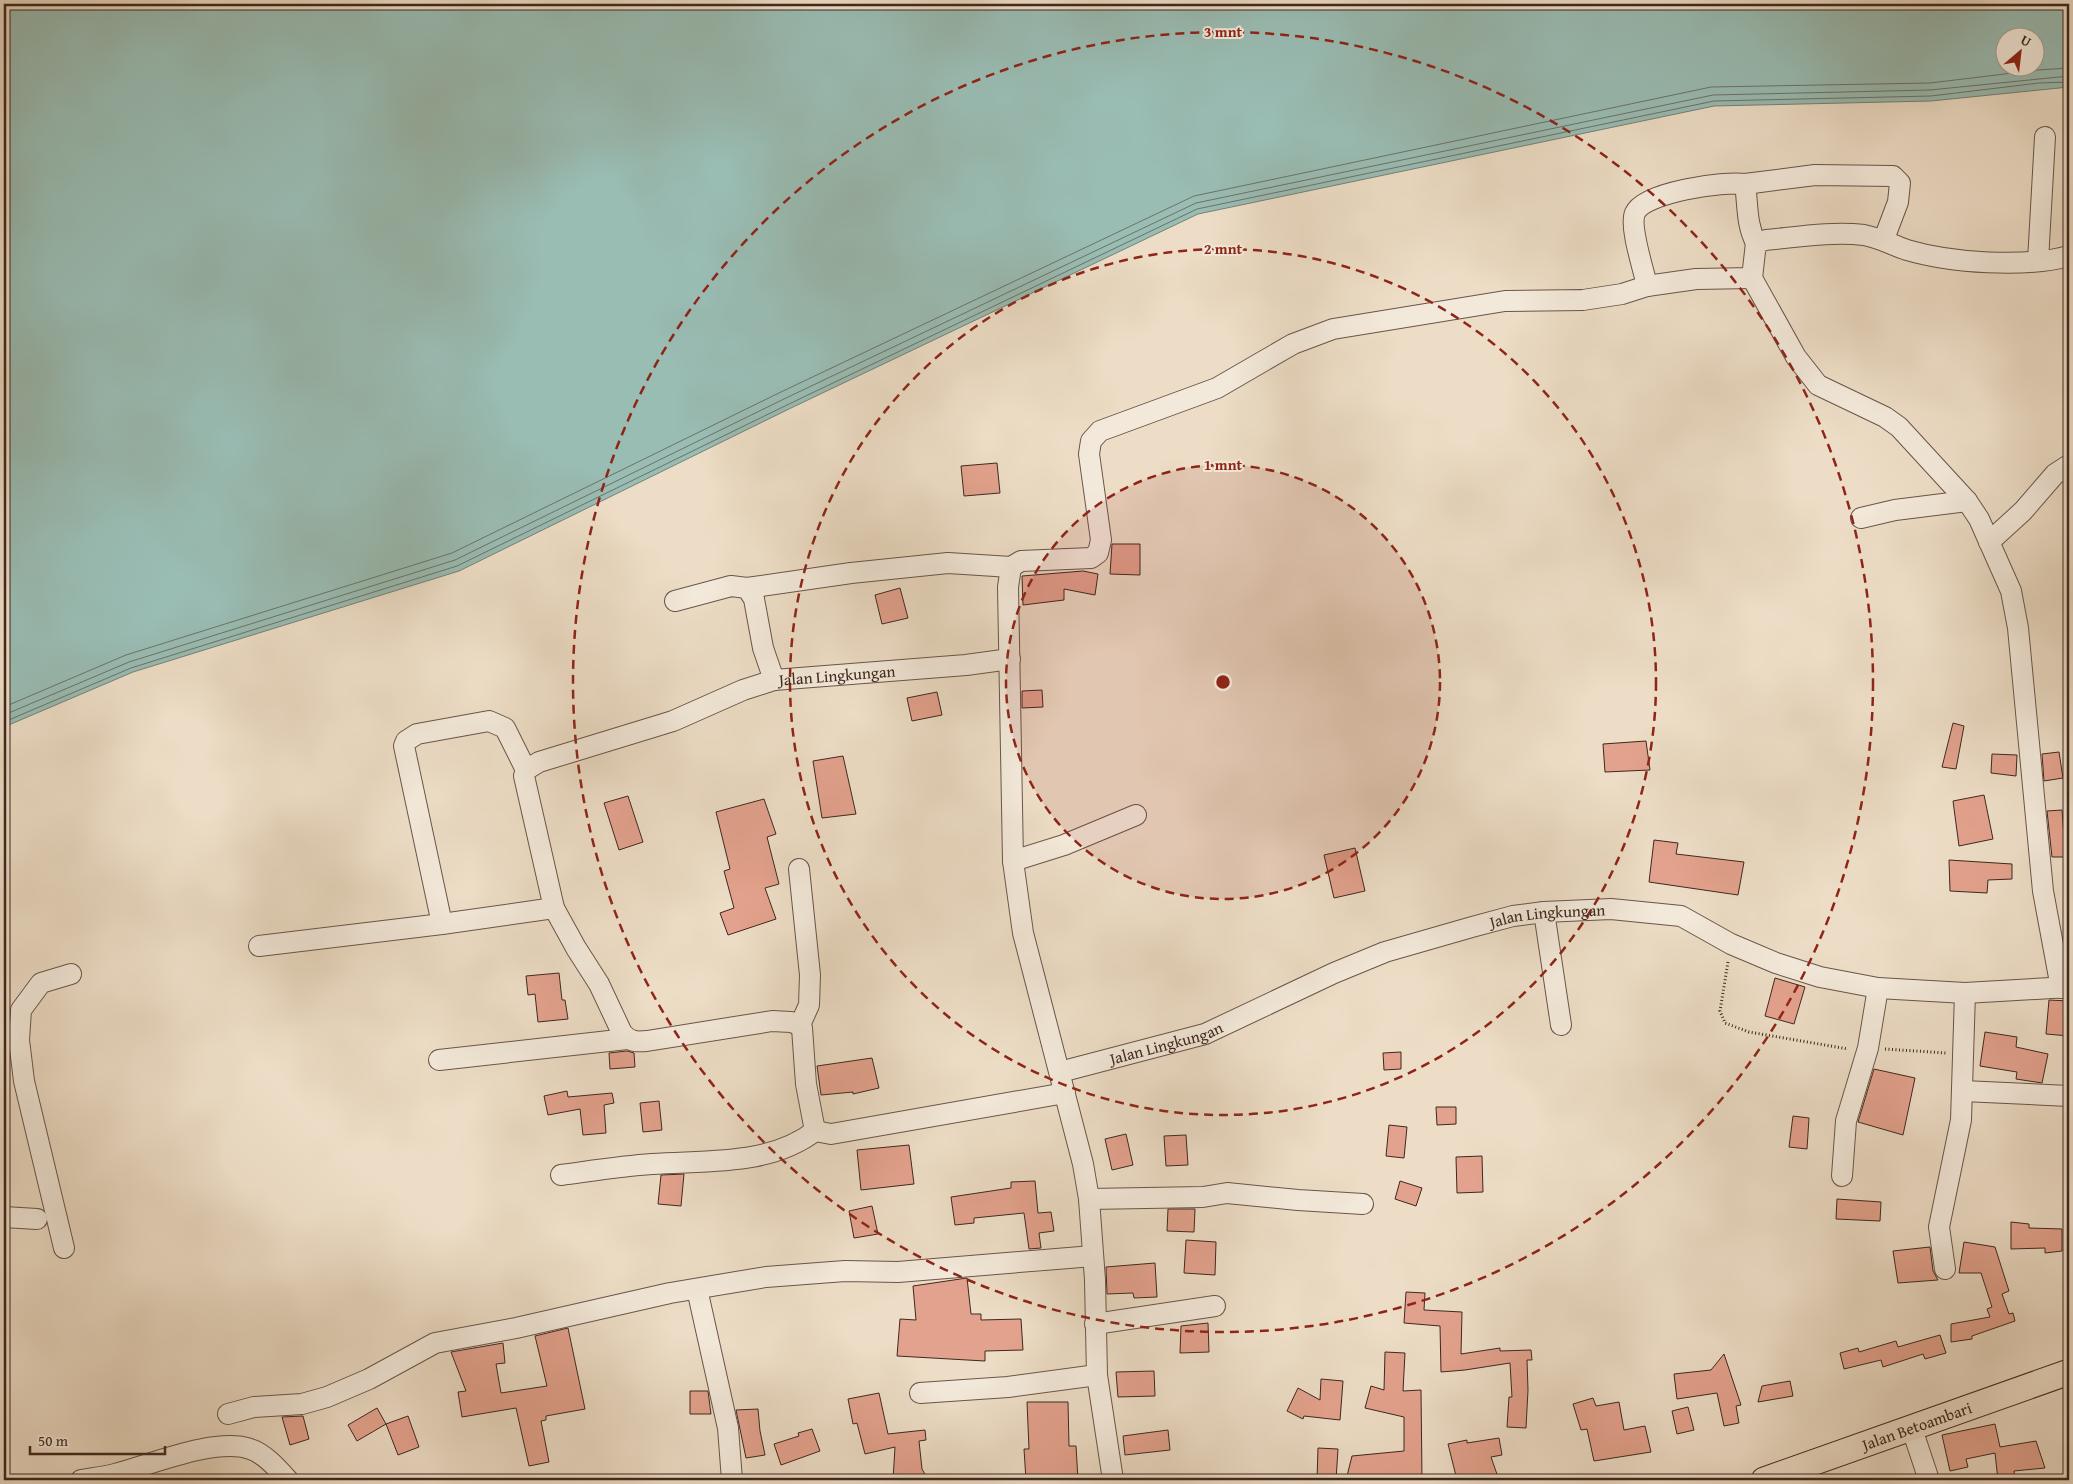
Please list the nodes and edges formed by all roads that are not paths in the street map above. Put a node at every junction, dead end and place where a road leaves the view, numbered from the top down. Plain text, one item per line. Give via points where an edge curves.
1 (2045, 137) dead end
2 (1745, 184) junction
3 (1884, 240) junction
4 (1756, 243) junction
5 (2069, 256) edge
6 (2038, 261) junction
7 (1752, 278) junction
8 (1647, 286) junction
9 (2069, 465) edge
10 (1967, 501) junction
11 (1862, 518) dead end
12 (1989, 542) junction
13 (1011, 566) junction
14 (747, 588) junction
15 (675, 601) dead end
16 (1010, 659) junction
17 (774, 680) junction
18 (526, 770) junction
19 (1136, 815) dead end
20 (1013, 861) junction
21 (799, 869) dead end
22 (554, 908) junction
23 (1544, 912) junction
24 (442, 924) junction
25 (259, 946) dead end
26 (72, 974) dead end
27 (1878, 988) junction
28 (2065, 988) edge
29 (1965, 993) junction
30 (800, 1024) junction
31 (1561, 1025) dead end
32 (627, 1039) junction
33 (440, 1060) dead end
34 (1060, 1072) junction
35 (1962, 1091) junction
36 (1065, 1093) junction
37 (2069, 1096) edge
38 (815, 1131) junction
39 (561, 1175) dead end
40 (1842, 1176) dead end
41 (1089, 1199) junction
42 (1364, 1204) dead end
43 (4, 1218) edge
44 (37, 1219) dead end
45 (64, 1248) dead end
46 (1093, 1256) junction
47 (1945, 1269) dead end
48 (697, 1288) junction
49 (1215, 1306) dead end
50 (1095, 1324) junction
51 (2069, 1372) edge
52 (1097, 1375) junction
53 (920, 1393) dead end
54 (228, 1414) dead end
55 (1912, 1429) junction
56 (81, 1480) edge
57 (288, 1480) edge
58 (732, 1480) edge
59 (1113, 1480) edge
60 (1764, 1480) edge
61 (1929, 1480) edge

1 - 6 street
2 - 3 street via 1815,175 1893,176 1900,183 1898,202
2 - 4 street via 1748,220
2 - 8 street via 1726,182 1698,187 1640,205 1634,223
3 - 4 street via 1854,234
3 - 6 street via 1906,250 1935,256 1996,262
4 - 7 street
5 - 6 street
7 - 8 street via 1696,279
7 - 10 street via 1796,357 1818,385 1899,427
8 - 13 street via 1583,300 1505,301 1424,313 1333,329 1293,344 1217,388 1100,431 1091,441 1089,454 1100,540 1098,553 1091,558 1021,562
9 - 12 street via 2055,474 2023,511
10 - 11 street
10 - 12 street
12 - 28 street via 2011,591 2018,628 2043,891
13 - 14 street via 948,563
13 - 16 street via 1008,587
14 - 15 street via 731,586
14 - 17 street, Jalan Lingkungan via 754,600 763,648
16 - 17 street, Jalan Lingkungan
16 - 20 street
17 - 18 street via 673,721 539,762
18 - 22 street via 526,786
18 - 24 street via 505,728 489,721 417,734 406,741 404,746
19 - 20 street via 1064,845
20 - 34 street via 1024,933
21 - 30 street via 810,975 809,1005
22 - 24 street
22 - 32 street
23 - 27 street, Jalan Lingkungan via 1611,909 1681,916 1731,944 1776,963 1820,977
23 - 31 street
23 - 34 street, Jalan Lingkungan via 1472,927 1385,952 1205,1034
24 - 25 street
26 - 45 street via 41,983 20,1010 19,1040 24,1081
27 - 29 street, Jalan Lingkungan
27 - 40 street via 1868,1048 1846,1120
28 - 29 street, Jalan Lingkungan
29 - 35 street
30 - 32 street via 772,1021 647,1041
30 - 38 street
32 - 33 street
34 - 36 street
35 - 37 street
35 - 47 street via 1961,1120 1938,1227
36 - 38 street via 831,1134
36 - 41 street
38 - 39 street via 796,1144 761,1155
41 - 42 street via 1203,1197 1227,1193
41 - 46 street
43 - 44 street
46 - 48 street via 898,1272 846,1271 766,1277
46 - 50 street
48 - 54 street via 435,1343 369,1379 327,1397 302,1404 254,1407
48 - 58 street via 728,1428
49 - 50 street
50 - 52 street
51 - 55 main road, Jalan Betoambari
52 - 53 street via 1008,1387
52 - 59 street
55 - 60 main road, Jalan Betoambari
55 - 61 street
56 - 57 street via 115,1474 194,1451 223,1447 250,1449

